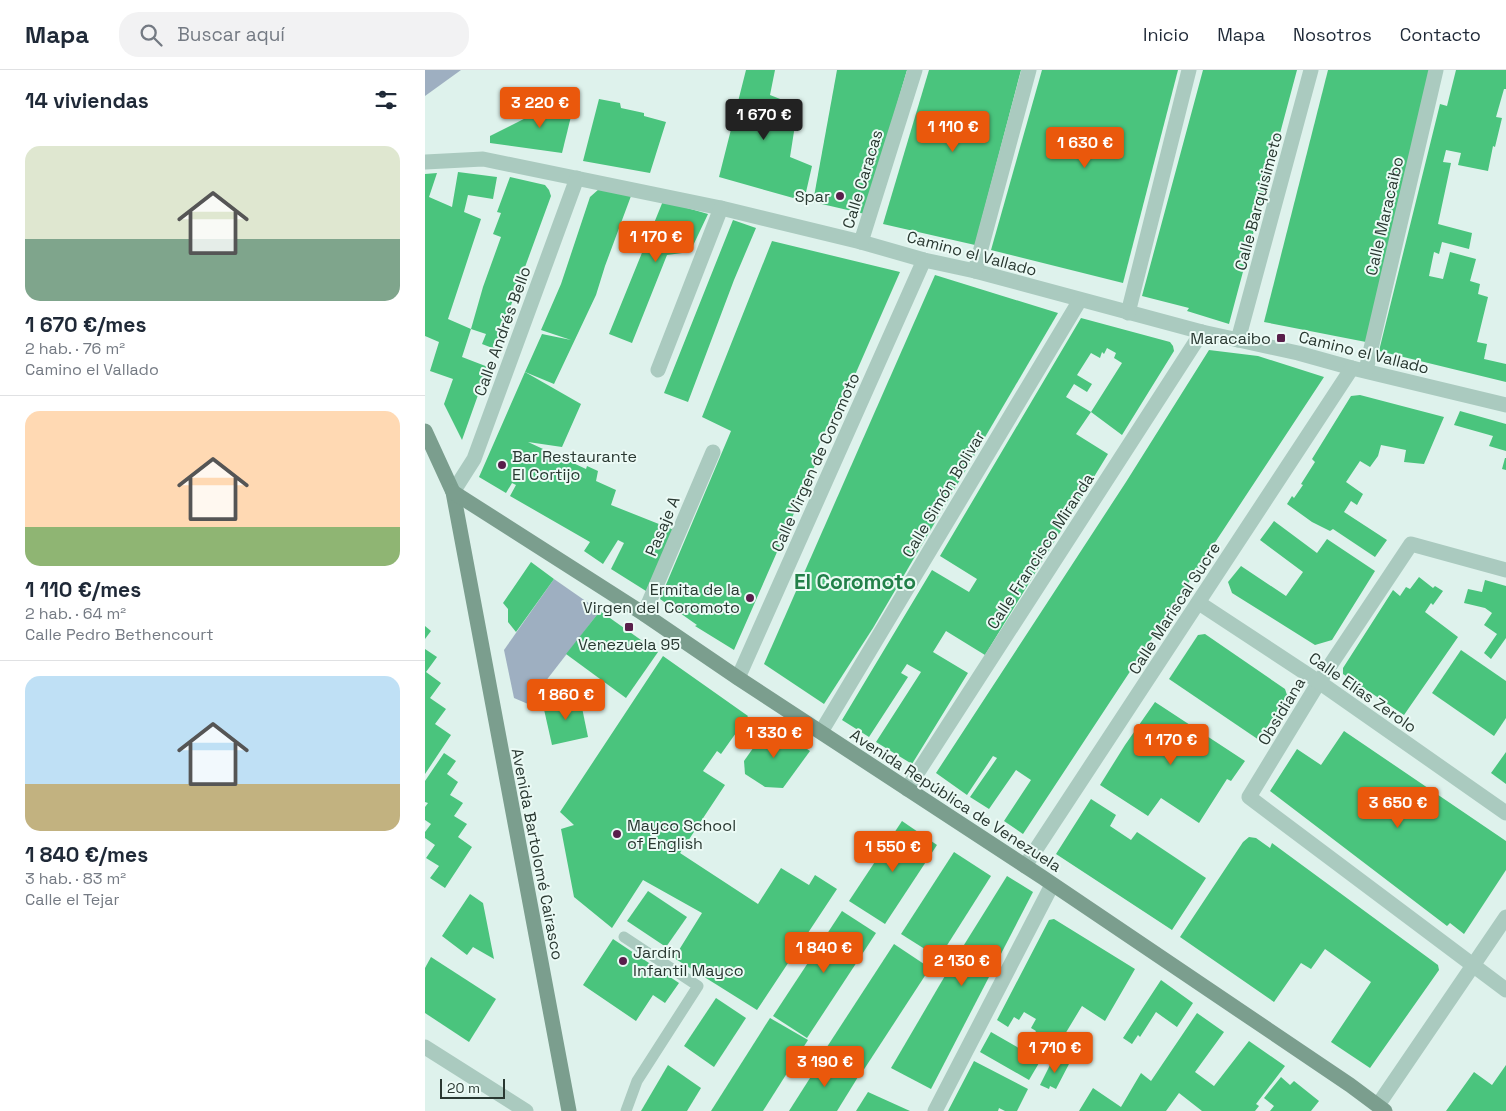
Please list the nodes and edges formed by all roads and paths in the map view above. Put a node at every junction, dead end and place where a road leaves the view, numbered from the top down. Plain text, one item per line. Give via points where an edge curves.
1 (915, 70) edge
2 (1029, 70) edge
3 (1189, 70) edge
4 (1311, 70) edge
5 (1436, 70) edge
6 (425, 162) edge
7 (577, 178) junction
8 (721, 208) junction
9 (861, 242) junction
10 (924, 260) junction
11 (975, 271) junction
12 (1080, 300) junction
13 (1128, 313) junction
14 (1202, 332) junction
15 (1238, 340) junction
16 (1359, 369) junction
17 (658, 370) dead end
18 (1506, 405) edge
19 (425, 431) edge
20 (713, 452) dead end
21 (453, 492) junction
22 (1506, 570) edge
23 (1199, 603) junction
24 (644, 614) junction
25 (738, 678) junction
26 (1319, 682) junction
27 (821, 732) junction
28 (907, 789) junction
29 (1506, 813) edge
30 (1025, 866) junction
31 (1052, 885) junction
32 (1506, 917) edge
33 (624, 937) dead end
34 (1473, 966) junction
35 (1506, 990) edge
36 (425, 1047) edge
37 (1382, 1108) edge
38 (525, 1111) edge
39 (569, 1111) edge
40 (626, 1111) edge
41 (935, 1111) edge

1 - 9 street, Calle Caracas
2 - 11 street
3 - 13 street
4 - 15 street, Calle Barquisimeto
5 - 16 street, Calle Maracaibo
6 - 7 street, Camino el Vallado via 483,159
7 - 8 street, Camino el Vallado
7 - 21 street, Calle Andrés Bello via 474,458
8 - 9 street, Camino el Vallado
8 - 17 street
9 - 10 street, Camino el Vallado
10 - 11 street, Camino el Vallado
10 - 25 street, Calle Virgen de Coromoto
11 - 12 street, Camino el Vallado
12 - 13 street, Camino el Vallado
12 - 27 street, Calle Simón Bolivar
13 - 14 street, Camino el Vallado
14 - 15 street, Camino el Vallado
14 - 28 street, Calle Francisco Miranda
15 - 16 street, Camino el Vallado
16 - 18 street, Camino el Vallado
16 - 23 street, Calle Mariscal Sucre
19 - 21 street, Avenida Bartolomé Cairasco
20 - 24 street, Pasaje A
21 - 24 street, Avenida República de Venezuela
21 - 39 street, Avenida Bartolomé Cairasco
22 - 26 street, Obsidiana via 1411,544
23 - 26 street, Calle Elías Zerolo
23 - 30 street, Calle Mariscal Sucre
24 - 25 street, Avenida República de Venezuela
25 - 27 street, Avenida República de Venezuela
26 - 29 street, Calle Elías Zerolo
26 - 34 street, Obsidiana via 1249,798
27 - 28 street, Avenida República de Venezuela
28 - 30 street, Avenida República de Venezuela
30 - 31 street, Avenida República de Venezuela
31 - 37 street, Avenida República de Venezuela
31 - 41 street
32 - 34 street
33 - 40 lane via 698,986 637,1081
34 - 35 street
34 - 37 street
36 - 38 street

